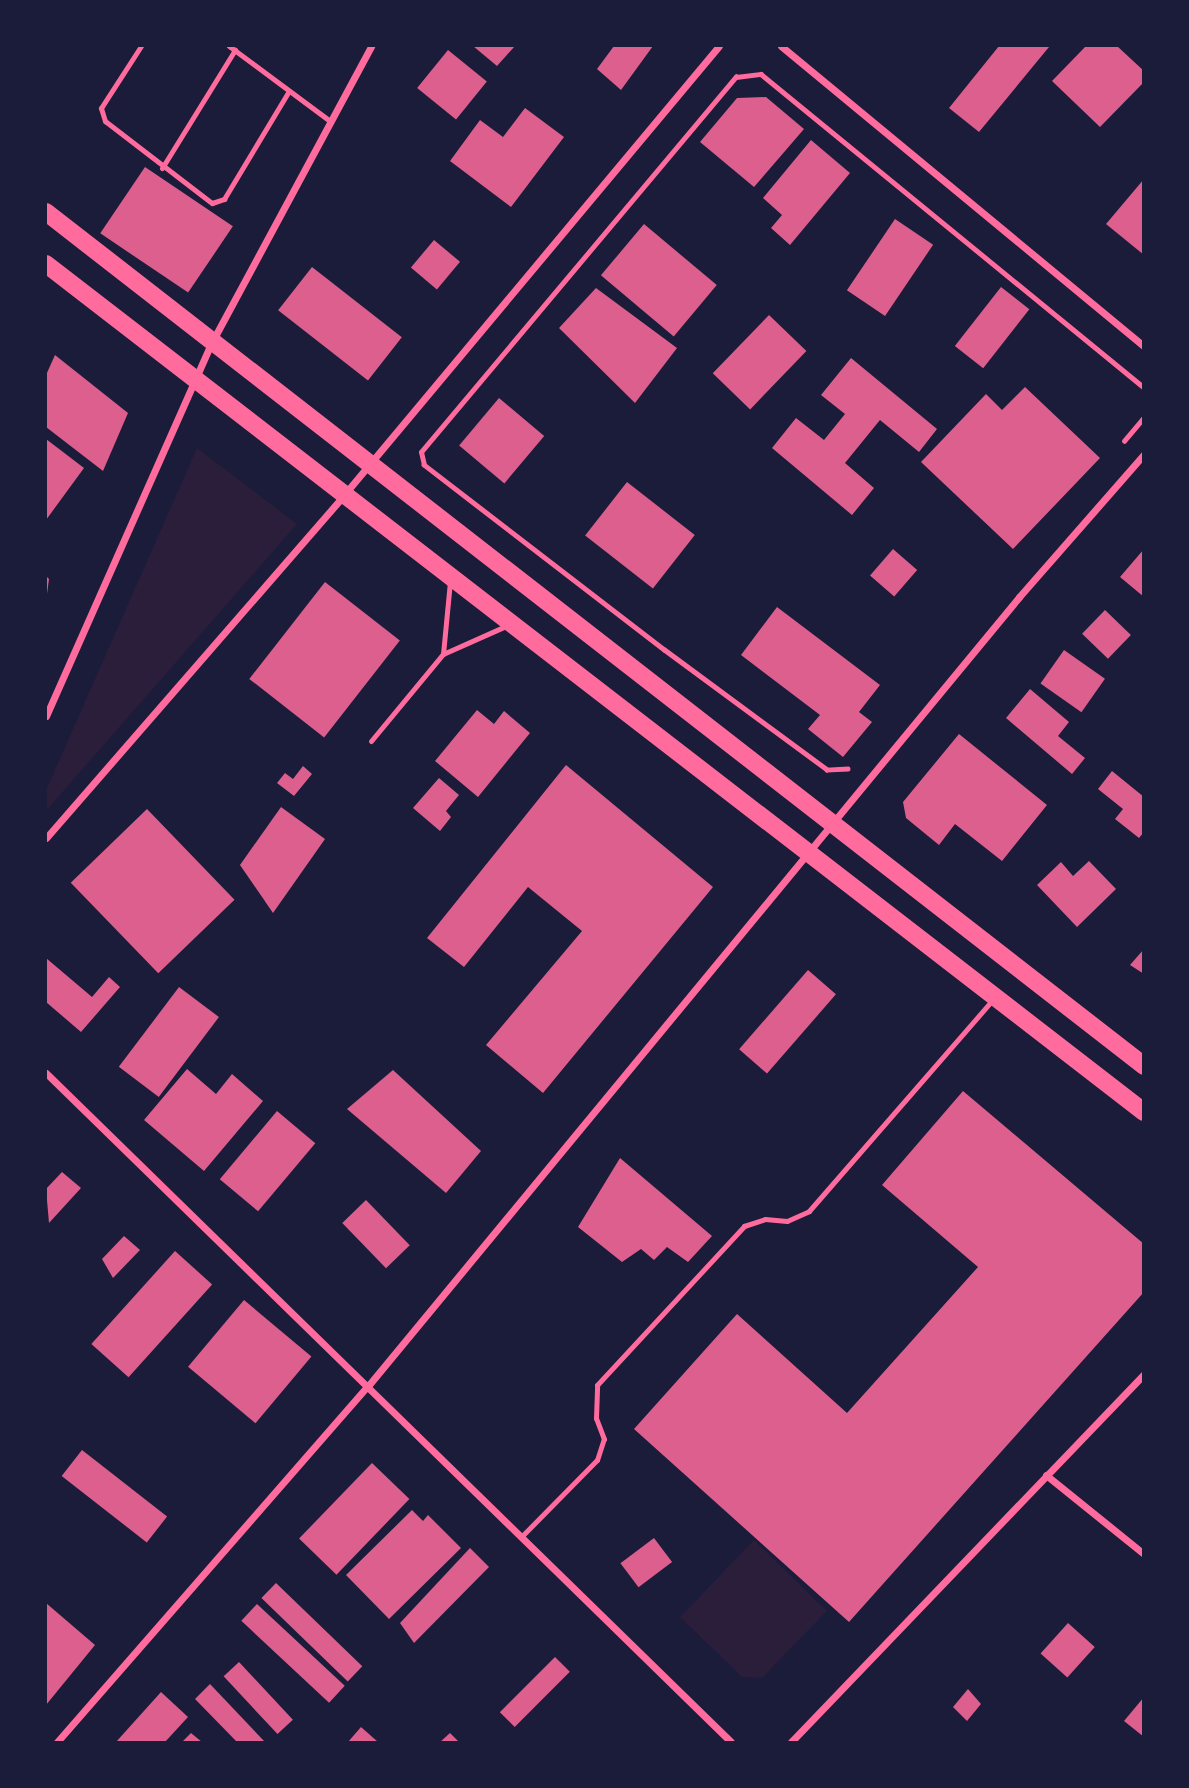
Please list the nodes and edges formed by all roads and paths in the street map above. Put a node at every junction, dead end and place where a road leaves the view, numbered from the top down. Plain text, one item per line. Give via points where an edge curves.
1 (141, 46) edge
2 (229, 46) edge
3 (371, 46) edge
4 (719, 46) edge
5 (781, 46) edge
6 (235, 50) junction
7 (289, 91) junction
8 (330, 121) junction
9 (162, 168) junction
10 (46, 212) edge
11 (46, 264) edge
12 (213, 340) junction
13 (1143, 346) edge
14 (196, 379) junction
15 (1143, 388) edge
16 (1143, 454) edge
17 (370, 461) junction
18 (342, 496) junction
19 (450, 578) junction
20 (511, 623) junction
21 (443, 654) junction
22 (46, 716) edge
23 (371, 741) dead end
24 (846, 770) dead end
25 (833, 823) junction
26 (46, 838) edge
27 (810, 851) junction
28 (996, 996) junction
29 (1143, 1066) edge
30 (46, 1073) edge
31 (1143, 1112) edge
32 (1143, 1374) edge
33 (368, 1386) junction
34 (1046, 1475) junction
35 (521, 1537) junction
36 (1143, 1554) edge
37 (57, 1742) edge
38 (731, 1742) edge
39 (791, 1742) edge

1 - 9 lane via 101,108 104,121
2 - 6 lane
3 - 8 street
4 - 17 street
5 - 13 street
6 - 7 lane
6 - 9 lane
7 - 8 lane
7 - 9 lane via 224,199 212,204 200,198
8 - 12 street
10 - 12 main road
11 - 14 main road
12 - 14 street
12 - 17 main road
14 - 18 main road
14 - 22 street
15 - 24 path via 761,74 736,78 421,452 424,465 664,650 827,770
16 - 25 street
17 - 18 street
17 - 25 main road
18 - 19 main road
18 - 26 street
19 - 20 main road
19 - 21 lane
20 - 21 lane
20 - 27 main road
21 - 23 lane
25 - 27 street
25 - 29 main road
27 - 28 main road
27 - 33 street
28 - 31 main road
28 - 35 lane via 809,1211 787,1221 765,1219 744,1226 597,1385 596,1418 604,1440 597,1460
30 - 33 street
32 - 34 street
33 - 35 street
33 - 37 street
34 - 36 street
34 - 39 street
35 - 38 street

